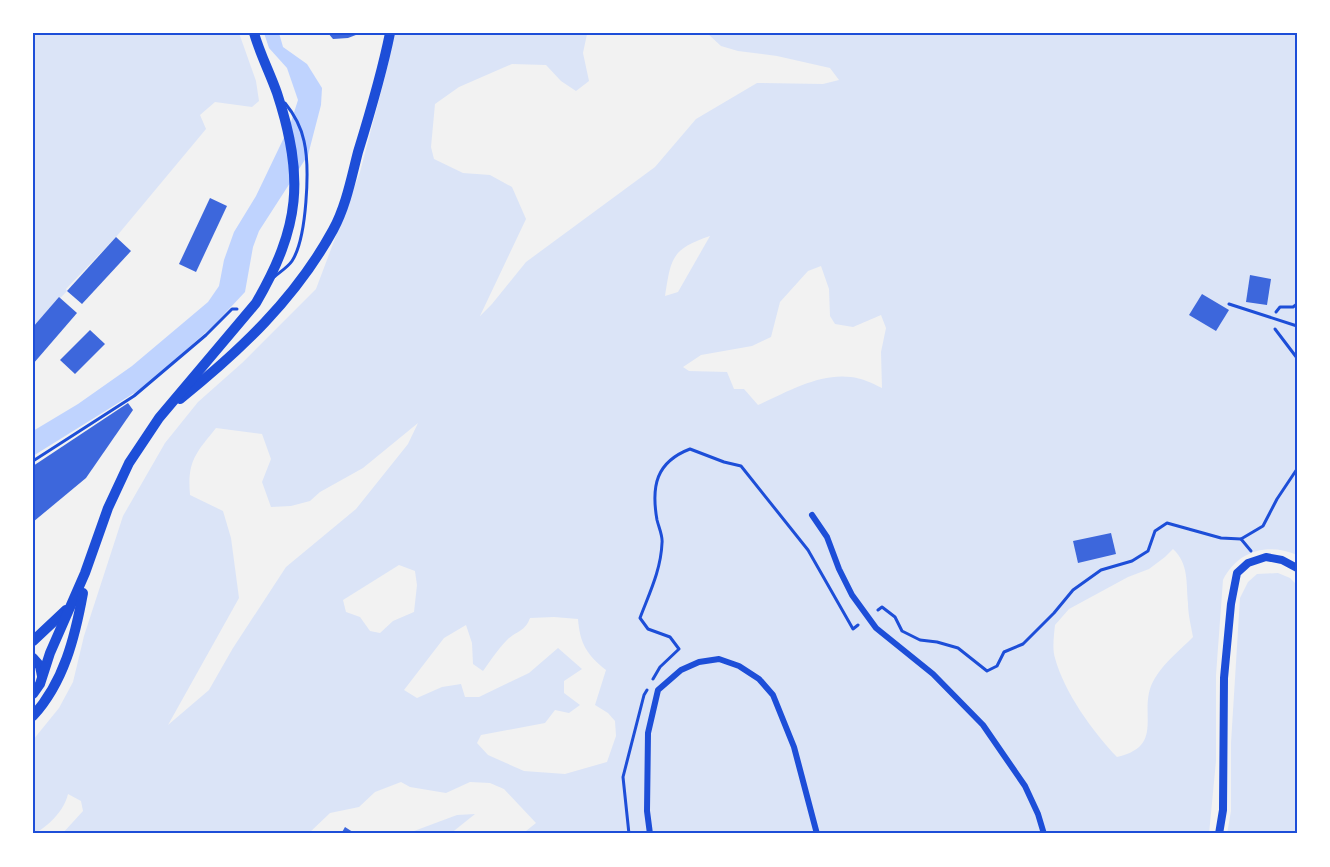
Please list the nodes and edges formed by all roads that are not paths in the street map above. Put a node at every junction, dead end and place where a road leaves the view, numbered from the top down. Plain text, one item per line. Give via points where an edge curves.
1 (254, 33) edge
2 (390, 33) edge
3 (1230, 304) dead end
4 (1297, 326) edge
5 (168, 408) junction
6 (812, 515) dead end
7 (1297, 568) edge
8 (85, 573) junction
9 (74, 601) junction
10 (33, 641) edge
11 (33, 658) edge
12 (38, 687) edge
13 (33, 715) edge
14 (650, 834) edge
15 (817, 834) edge
16 (1044, 834) edge
17 (1219, 834) edge

1 - 5 highway via 287,125 301,183 285,245 268,282 242,323
2 - 5 highway via 346,199 334,228 286,300 210,376
3 - 4 lane
5 - 8 highway via 129,463
6 - 16 street via 827,537 852,596 876,628 933,674 983,725 1025,786
7 - 17 main road via 1266,557 1248,563 1237,573 1224,678 1223,810
8 - 9 highway
8 - 13 highway via 79,614 62,672 46,702
9 - 10 highway
9 - 12 highway
11 - 12 highway via 40,666
12 - 13 highway via 38,707
14 - 15 street via 648,733 658,690 681,670 719,659 759,679 773,695 794,747

